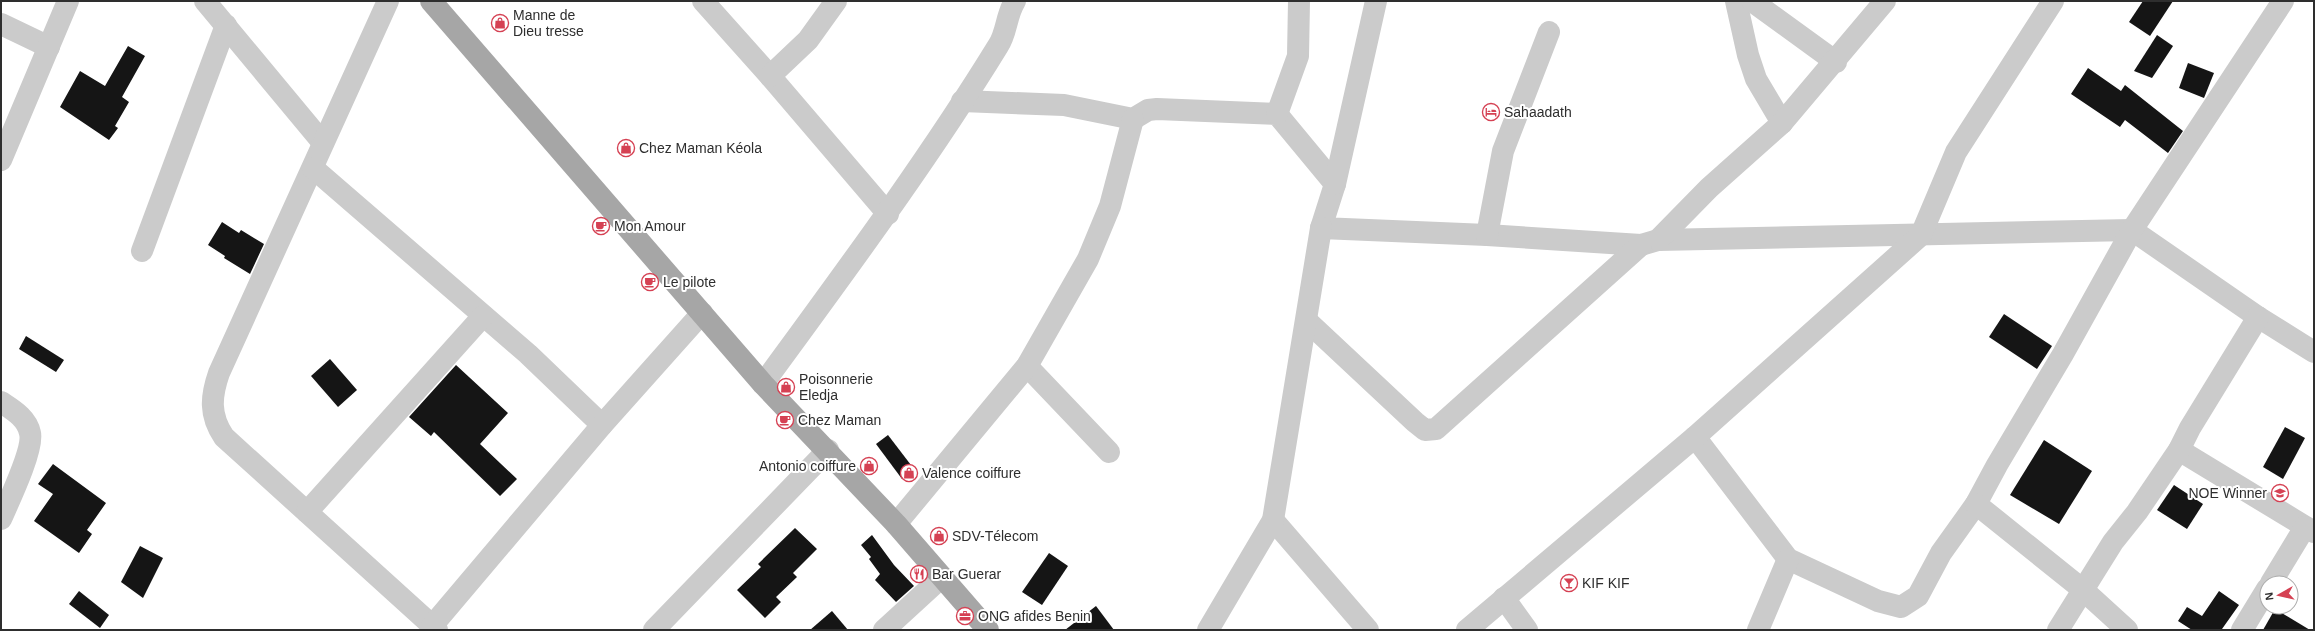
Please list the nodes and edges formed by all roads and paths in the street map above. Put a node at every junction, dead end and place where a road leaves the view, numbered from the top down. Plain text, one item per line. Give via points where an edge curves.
1 (68, 1) edge
2 (205, 1) edge
3 (388, 1) edge
4 (431, 1) edge
5 (703, 1) edge
6 (836, 1) edge
7 (1299, 1) edge
8 (1376, 1) edge
9 (1736, 1) edge
10 (1752, 1) edge
11 (1885, 1) edge
12 (2053, 1) edge
13 (2283, 1) edge
14 (1011, 2) edge
15 (1, 24) edge
16 (226, 25) junction
17 (1549, 32) dead end
18 (49, 47) junction
19 (1836, 62) junction
20 (770, 76) junction
21 (962, 101) junction
22 (1277, 114) junction
23 (1133, 119) junction
24 (1782, 123) junction
25 (323, 144) junction
26 (1, 160) edge
27 (313, 168) junction
28 (1335, 184) junction
29 (888, 214) junction
30 (1321, 228) junction
31 (2132, 230) junction
32 (1487, 235) junction
33 (1921, 235) junction
34 (1649, 243) junction
35 (142, 251) dead end
36 (702, 313) junction
37 (484, 316) junction
38 (2258, 317) junction
39 (1307, 321) junction
40 (2314, 352) edge
41 (1027, 366) junction
42 (764, 384) junction
43 (1, 402) edge
44 (602, 425) junction
45 (1695, 437) junction
46 (828, 450) junction
47 (2179, 450) junction
48 (1109, 452) dead end
49 (1976, 504) junction
50 (307, 512) junction
51 (1, 519) edge
52 (1273, 520) junction
53 (896, 524) junction
54 (2310, 530) edge
55 (1788, 559) junction
56 (2277, 575) edge
57 (942, 577) junction
58 (2082, 589) junction
59 (1504, 598) junction
60 (2259, 603) edge
61 (434, 628) edge
62 (654, 630) edge
63 (884, 630) edge
64 (988, 630) edge
65 (1208, 630) edge
66 (1368, 630) edge
67 (1467, 630) edge
68 (1527, 630) edge
69 (1758, 630) edge
70 (2058, 630) edge
71 (2127, 630) edge
72 (2242, 630) edge

1 - 18 street
2 - 16 street
3 - 25 street
4 - 36 main road
5 - 20 street
6 - 20 street via 808,40
7 - 22 street via 1298,56
8 - 28 street
9 - 24 street via 1756,79
10 - 19 street
11 - 19 street
12 - 33 street via 1956,152
13 - 31 street
14 - 21 street via 1000,44
15 - 18 street
16 - 25 street
16 - 35 street
17 - 32 street via 1504,151
18 - 26 street
19 - 24 street
20 - 29 street
21 - 23 street via 1064,105
21 - 29 street
22 - 23 street via 1157,109 1148,110
22 - 28 street
23 - 41 street via 1110,206 1088,259
24 - 34 street
25 - 27 street
27 - 37 street
27 - 50 street via 219,372 212,401 217,427 224,437
28 - 30 street
29 - 42 street
30 - 32 street
30 - 39 street
31 - 33 street
31 - 38 street
31 - 49 street
32 - 34 street
33 - 34 street
33 - 45 street
34 - 39 street via 1436,428 1425,430 1415,422
36 - 42 main road
36 - 44 street
37 - 44 street via 544,368
37 - 50 street
38 - 40 street
38 - 47 street
39 - 52 street
41 - 48 street
41 - 53 street
42 - 46 main road
43 - 51 street via 19,414 30,433 29,448
44 - 61 street
45 - 55 street
45 - 59 street
46 - 53 main road
46 - 62 street
47 - 54 street
47 - 58 street
49 - 55 street via 1941,553 1918,596 1902,607 1878,602
49 - 58 street
50 - 61 street
52 - 65 street
52 - 66 street
53 - 57 main road
54 - 56 street
55 - 69 street
57 - 63 street
57 - 64 main road
58 - 70 street
58 - 71 street
59 - 67 street
59 - 68 street
60 - 72 street

